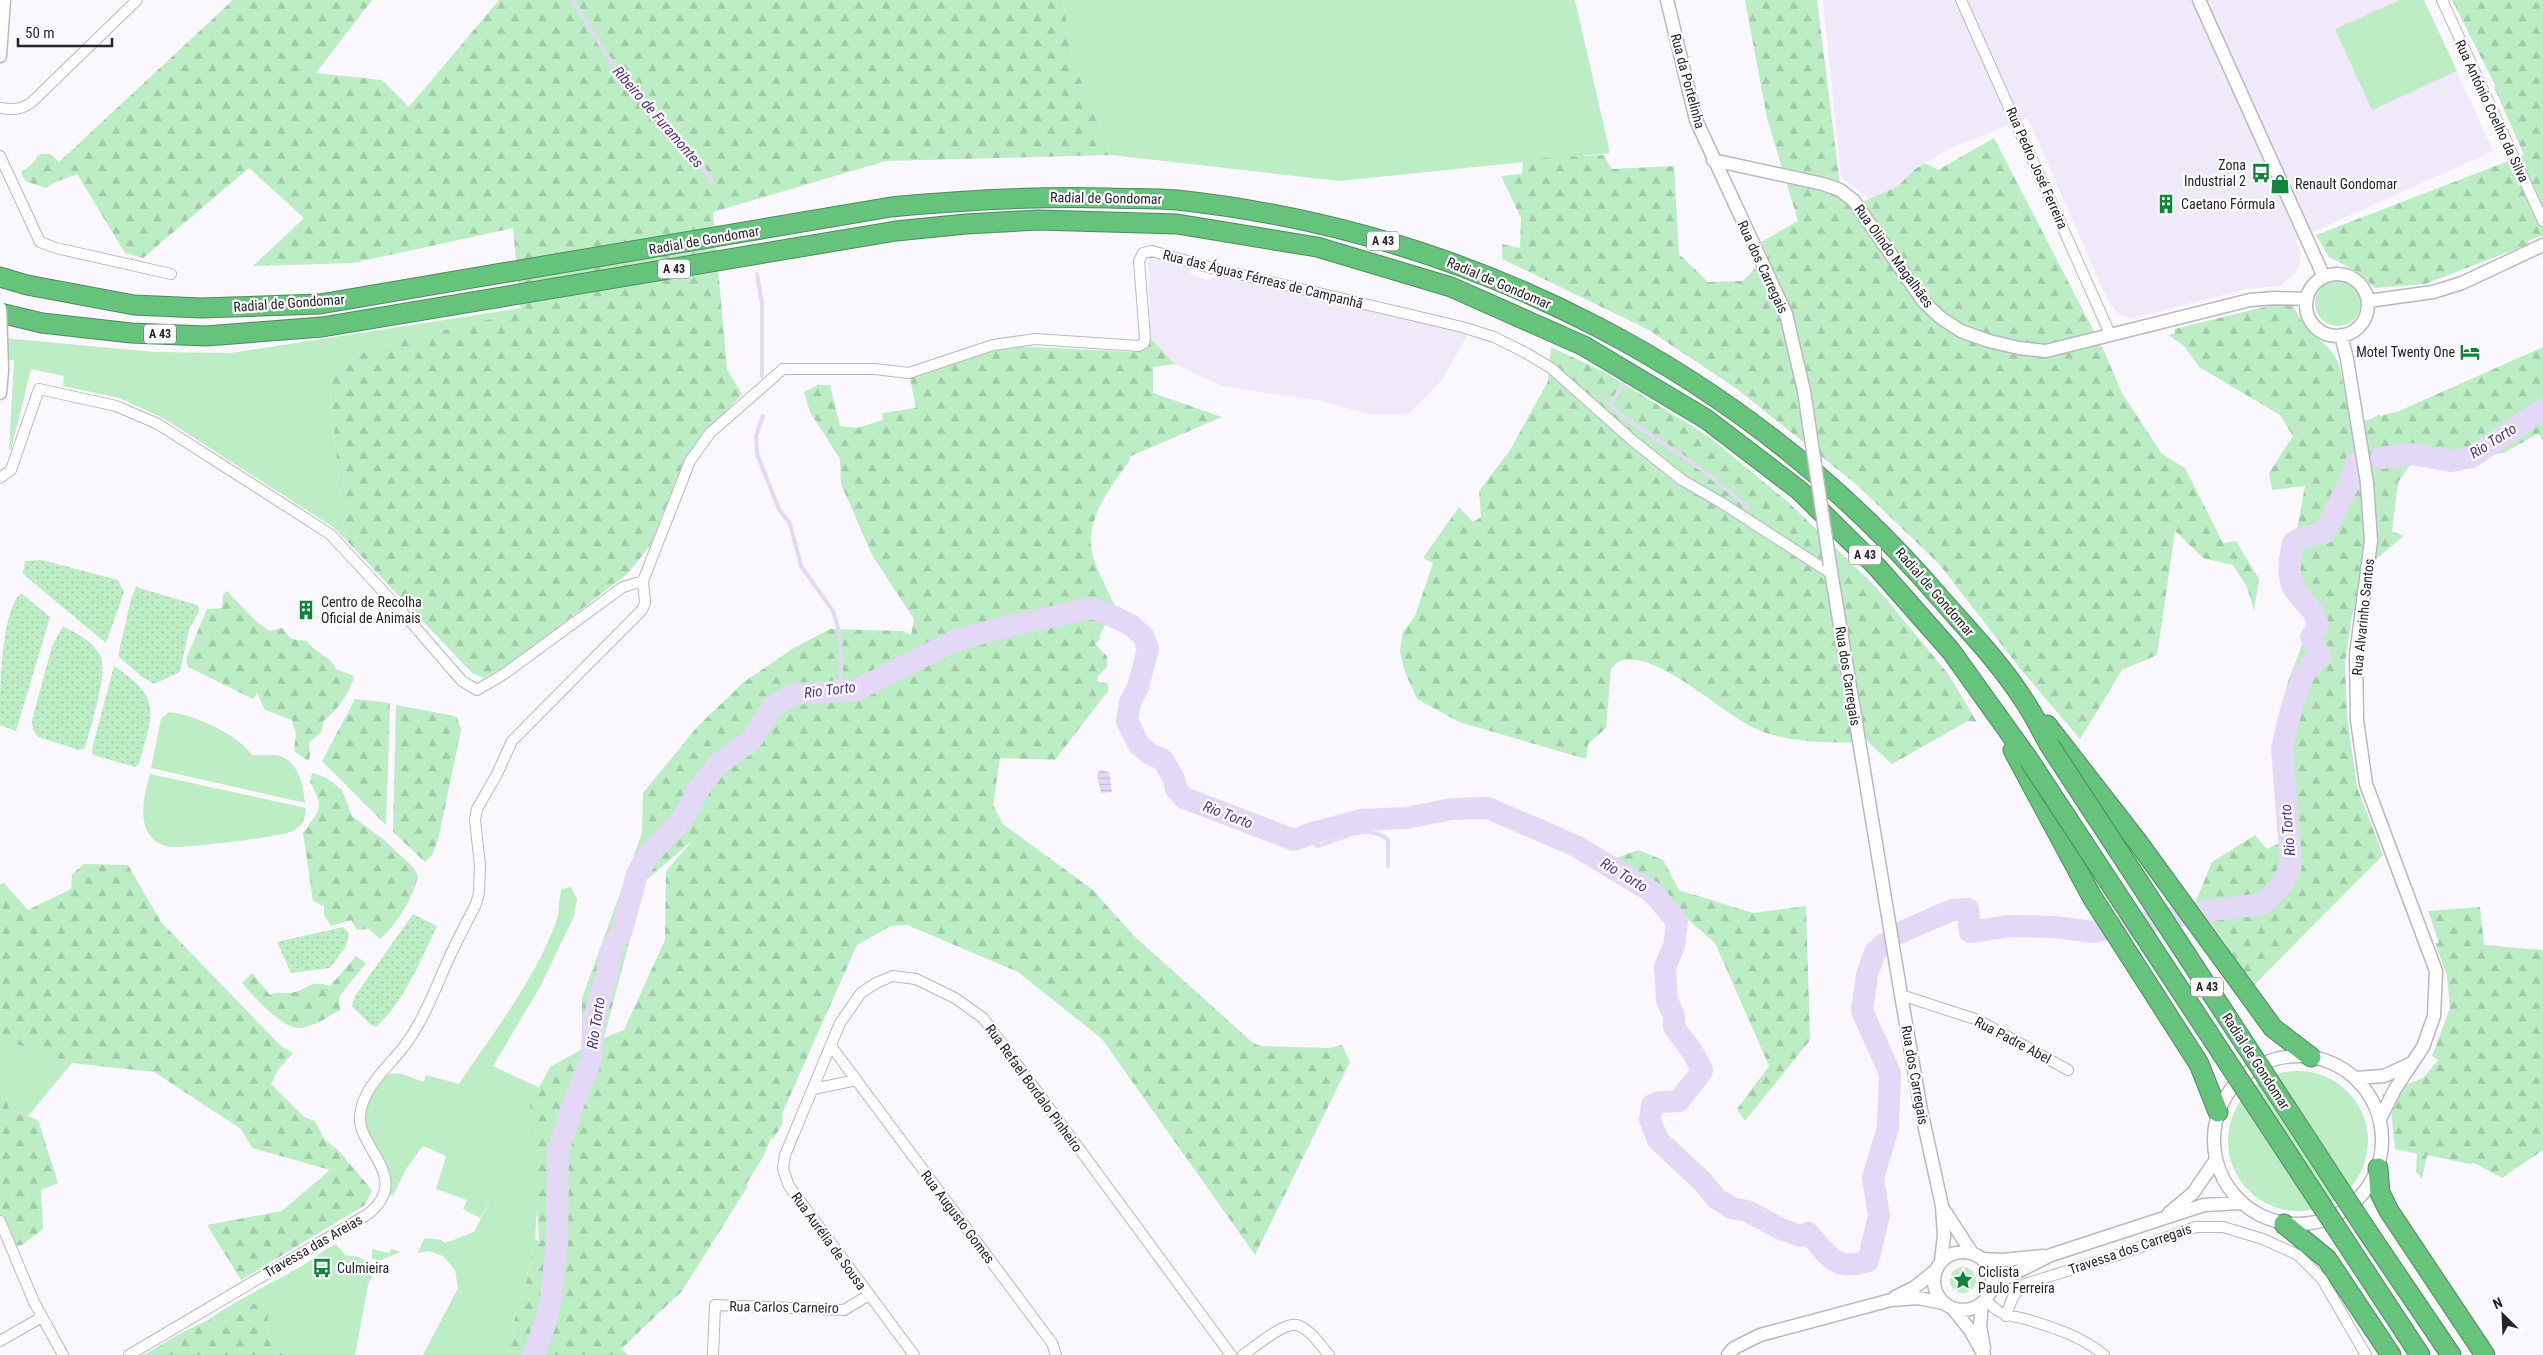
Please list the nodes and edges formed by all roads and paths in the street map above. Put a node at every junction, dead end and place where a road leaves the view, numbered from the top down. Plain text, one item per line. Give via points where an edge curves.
1 (4, 0) edge
2 (137, 0) edge
3 (1667, 0) edge
4 (1961, 0) edge
5 (2199, 0) edge
6 (2442, 0) edge
7 (0, 56) edge
8 (0, 108) edge
9 (0, 156) edge
10 (1713, 160) junction
11 (2543, 221) edge
12 (2543, 245) edge
13 (171, 274) dead end
14 (0, 277) edge
15 (2324, 277) junction
16 (2307, 299) junction
17 (2368, 301) junction
18 (0, 308) edge
19 (0, 313) edge
20 (2111, 336) junction
21 (2341, 336) junction
22 (0, 394) edge
23 (0, 478) edge
24 (1831, 569) junction
25 (643, 581) junction
26 (2055, 743) junction
27 (2025, 763) junction
28 (1900, 995) junction
29 (831, 1046) junction
30 (2311, 1057) junction
31 (2414, 1062) junction
32 (2068, 1070) dead end
33 (2354, 1078) junction
34 (376, 1079) joint
35 (857, 1080) junction
36 (813, 1089) junction
37 (2218, 1112) junction
38 (2380, 1120) junction
39 (2215, 1161) junction
40 (2378, 1168) junction
41 (2241, 1203) junction
42 (1942, 1206) junction
43 (2165, 1216) junction
44 (0, 1221) edge
45 (2284, 1224) junction
46 (2051, 1255) junction
47 (1977, 1256) junction
48 (1938, 1266) junction
49 (869, 1295) junction
50 (1986, 1298) junction
51 (1891, 1300) junction
52 (1948, 1306) junction
53 (42, 1316) junction
54 (2006, 1316) junction
55 (0, 1341) edge
56 (63, 1355) edge
57 (129, 1355) edge
58 (713, 1355) edge
59 (914, 1355) edge
60 (1056, 1355) edge
61 (1231, 1355) edge
62 (1243, 1355) edge
63 (1329, 1355) edge
64 (1728, 1355) edge
65 (1984, 1355) edge
66 (2104, 1355) edge
67 (2366, 1355) edge
68 (2391, 1355) edge
69 (2420, 1355) edge
70 (2451, 1355) edge
71 (2485, 1355) edge

1 - 7 street
2 - 8 street via 32,102 24,108
3 - 10 street, Rua da Portelinha via 1696,120
4 - 20 street, Rua Pedro José Ferreira
5 - 15 street
6 - 11 street, Rua António Coelho da Silva
9 - 13 street via 40,242
10 - 20 street, Rua Olindo Magalhães via 1840,190 1854,201 1923,301 1961,331 2019,348 2046,351
10 - 24 street, Rua dos Carregais, bridge via 1786,314 1804,391
12 - 17 street via 2462,283 2433,292
14 - 26 highway, Radial de Gondomar / A 43 via 134,305 201,308 320,304 892,207 1035,196 1175,200 1320,223 1459,264 1592,322 1718,398 1817,474 1899,550 2023,698
15 - 16 street via 2316,282
15 - 17 street via 2333,274 2352,277 2360,283
16 - 20 street, Rua Olindo Magalhães via 2250,300
16 - 21 street via 2306,309 2315,326 2322,332
17 - 21 street via 2365,320 2351,333
18 - 22 street, bridge
19 - 27 highway, Radial de Gondomar / A 43 via 42,323 131,333 206,336 322,327 896,232 1038,220 1177,224 1317,247 1451,286 1584,346 1706,419 1799,490 1877,567 1951,651
21 - 31 street, Rua Alvarinho Santos via 2367,483 2371,542 2356,655 2358,729 2366,784 2436,971 2434,1016
23 - 25 street via 11,470 39,389 116,406 158,424 330,534 462,681 477,690 623,587
24 - 25 street, Rua das Águas Férreas de Campanhã via 1682,480 1551,368 1494,337 1152,251 1143,253 1140,261 1145,338 1139,346 1035,339 993,345 909,373 874,369 783,369 710,433 690,461
24 - 28 street, Rua dos Carregais
25 - 34 street, Rua das Águas Férreas de Campanhã via 645,602 642,610 512,740 498,774 477,809 480,865 476,904 421,1019
26 - 30 highway, A 43 via 2143,848 2273,1028
26 - 70 highway, Radial de Gondomar / A 43, bridge via 2365,1228
27 - 37 highway, A 43 via 2092,897 2199,1064
27 - 69 highway, Radial de Gondomar / A 43, bridge
28 - 32 street, Rua Padre Abel via 1978,1020
28 - 42 street, Rua dos Carregais
29 - 35 street, Rua Augusto Gomes
29 - 36 street, Rua Refael Bordalo Pinheiro
29 - 61 street, Rua Refael Bordalo Pinheiro via 840,1023 861,993 893,976 916,979 955,998 983,1018
30 - 33 street via 2341,1068
30 - 37 street via 2285,1057 2261,1064 2235,1084
31 - 33 street via 2384,1076
31 - 38 street, Rua Alvarinho Santos via 2394,1089
33 - 38 street via 2370,1097
34 - 57 street, Travessa das Areias via 364,1099 359,1117 382,1172 384,1194 380,1203 368,1214
35 - 36 street
35 - 60 street, Rua Augusto Gomes via 1052,1343
36 - 49 street, Rua Aurélia de Sousa via 785,1155 783,1169 789,1186
37 - 39 street via 2214,1128
38 - 40 street via 2382,1152
39 - 41 street via 2221,1177
39 - 43 street via 2193,1193
40 - 45 street via 2361,1197 2348,1208 2319,1222
40 - 71 highway via 2380,1194 2389,1211
41 - 43 street via 2204,1205
41 - 45 street via 2254,1213
42 - 47 street, Rua dos Carregais
42 - 48 street, Rua dos Carregais via 1944,1236
43 - 46 street
44 - 53 street
45 - 68 highway via 2327,1259
46 - 47 street via 2002,1260
46 - 50 street via 2007,1277
47 - 48 street via 1956,1253
47 - 50 street via 1989,1268 1992,1279
48 - 51 street via 1915,1287
48 - 52 street via 1933,1283 1936,1294
49 - 58 street, Rua Carlos Carneiro via 844,1310 715,1305
49 - 59 street, Rua Aurélia de Sousa
50 - 52 street via 1964,1310
50 - 54 street via 1995,1310
50 - 65 street via 1980,1326
51 - 52 street via 1918,1298
51 - 64 street via 1760,1335 1734,1348
52 - 65 street via 1970,1330
53 - 55 street
53 - 56 street
54 - 66 street via 2063,1331
54 - 67 street, Travessa dos Carregais via 2014,1296 2024,1284 2116,1256 2196,1226 2223,1226 2298,1255 2322,1279
62 - 63 street via 1285,1326 1297,1325

